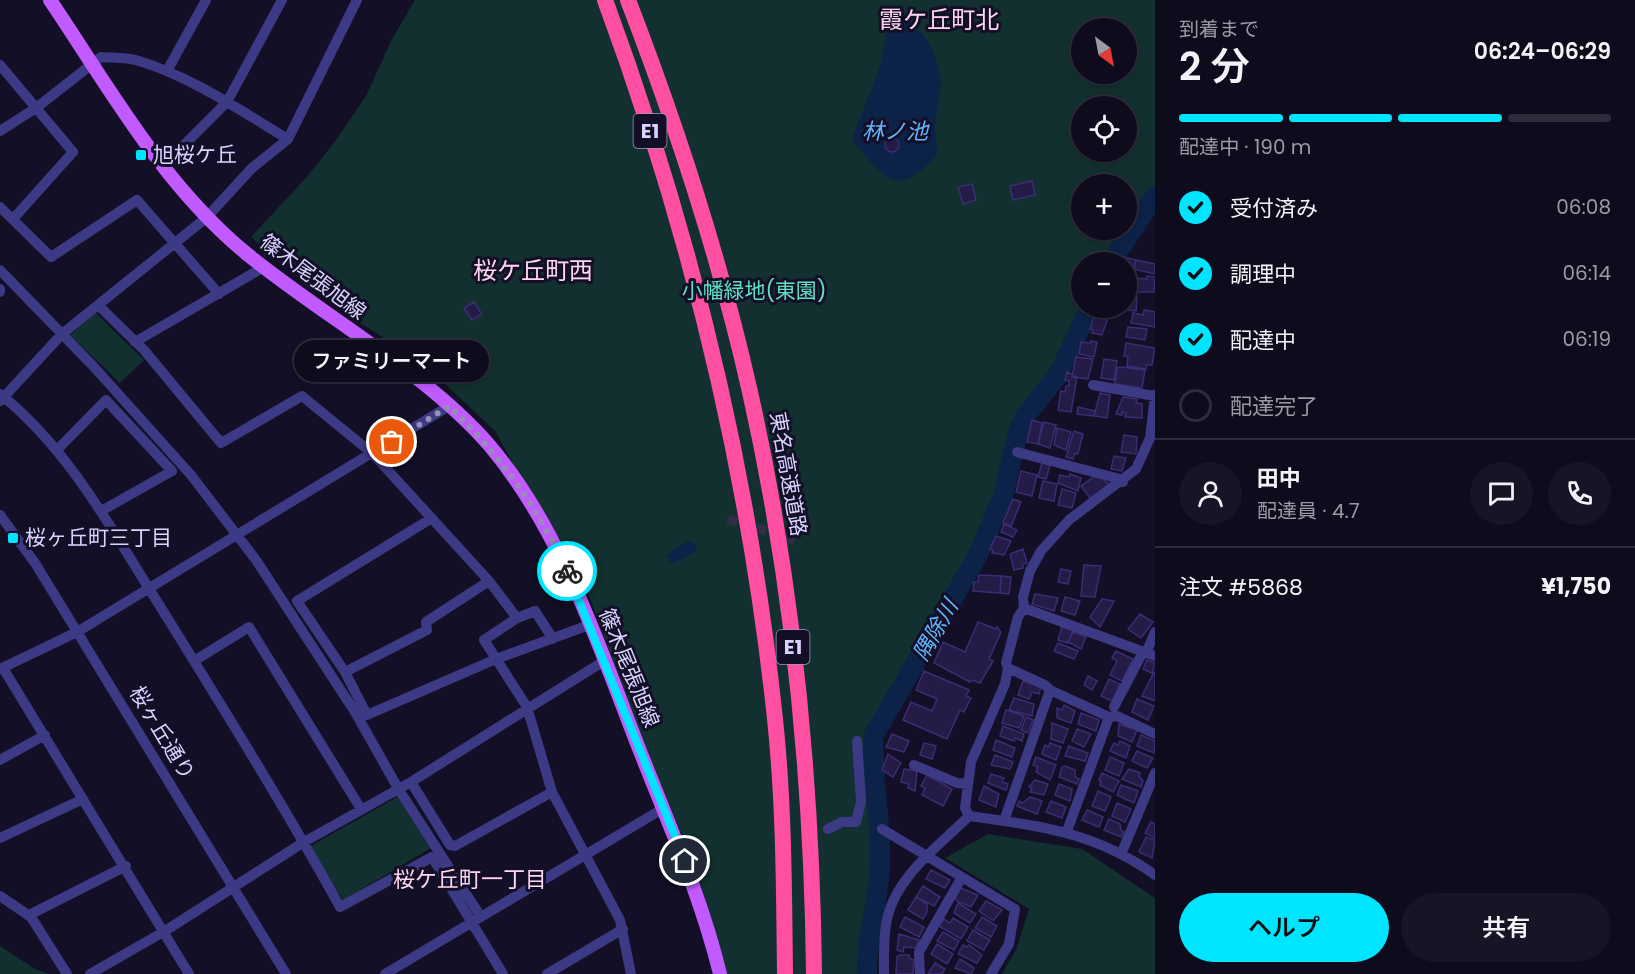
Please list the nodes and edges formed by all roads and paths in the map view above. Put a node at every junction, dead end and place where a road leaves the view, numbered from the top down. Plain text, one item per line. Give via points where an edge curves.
1 (50, 0) edge
2 (206, 0) edge
3 (282, 0) edge
4 (357, 0) edge
5 (604, 0) edge
6 (628, 0) edge
7 (0, 65) edge
8 (93, 65) junction
9 (167, 71) junction
10 (227, 102) junction
11 (36, 108) junction
12 (0, 131) edge
13 (288, 139) junction
14 (162, 167) junction
15 (0, 207) edge
16 (206, 218) junction
17 (13, 219) junction
18 (173, 243) junction
19 (264, 267) junction
20 (0, 270) edge
21 (219, 294) junction
22 (99, 306) junction
23 (62, 334) junction
24 (135, 342) junction
25 (1093, 386) dead end
26 (1155, 395) edge
27 (1, 398) edge
28 (449, 406) junction
29 (57, 450) junction
30 (1017, 452) dead end
31 (373, 454) junction
32 (1123, 482) junction
33 (101, 511) junction
34 (0, 515) edge
35 (432, 519) junction
36 (237, 536) junction
37 (489, 581) junction
38 (149, 588) junction
39 (1024, 608) junction
40 (517, 618) junction
41 (589, 626) junction
42 (77, 632) junction
43 (1155, 632) edge
44 (553, 639) junction
45 (1148, 654) edge
46 (496, 659) junction
47 (194, 661) junction
48 (604, 661) junction
49 (1, 668) edge
50 (1008, 668) junction
51 (345, 672) junction
52 (1050, 690) junction
53 (527, 707) junction
54 (1112, 712) junction
55 (1155, 734) edge
56 (45, 735) junction
57 (857, 741) dead end
58 (0, 760) edge
59 (914, 765) dead end
60 (1155, 773) edge
61 (411, 782) junction
62 (968, 784) junction
63 (399, 790) junction
64 (552, 792) junction
65 (83, 799) junction
66 (664, 808) junction
67 (361, 809) junction
68 (969, 816) junction
69 (1004, 821) junction
70 (828, 829) dead end
71 (882, 829) dead end
72 (1067, 831) junction
73 (0, 838) edge
74 (304, 842) junction
75 (1122, 852) junction
76 (586, 856) junction
77 (929, 856) junction
78 (126, 866) junction
79 (1155, 875) edge
80 (962, 877) junction
81 (234, 888) junction
82 (0, 896) edge
83 (29, 915) junction
84 (477, 919) junction
85 (623, 929) junction
86 (165, 931) junction
87 (67, 974) edge
88 (90, 974) edge
89 (189, 974) edge
90 (286, 974) edge
91 (385, 974) edge
92 (503, 974) edge
93 (547, 974) edge
94 (631, 974) edge
95 (720, 974) edge
96 (785, 974) edge
97 (814, 974) edge
98 (884, 974) edge
99 (920, 974) edge
100 (991, 974) edge

1 - 8 main road, 篠木尾張旭線
2 - 9 street
3 - 10 street
4 - 13 street
5 - 96 highway, E1 via 691,264 744,494 775,722
6 - 97 highway, 東名高速道路 / E1 via 664,97 715,259 765,463 791,627 809,806
7 - 11 street
8 - 9 street via 101,57 136,60
8 - 11 street
8 - 14 main road, 篠木尾張旭線
9 - 10 street
10 - 13 street
10 - 14 street
11 - 12 street
11 - 17 street via 73,152
13 - 16 street via 252,168
14 - 16 main road, 篠木尾張旭線
15 - 17 street
16 - 18 street
16 - 19 main road, 篠木尾張旭線
17 - 18 street via 51,257 137,200
18 - 21 street
18 - 22 street
19 - 21 street
19 - 28 main road, 篠木尾張旭線
20 - 23 street
21 - 24 street
22 - 23 street
22 - 24 street
23 - 27 street
23 - 36 street via 191,475
24 - 31 street via 221,443 302,396
25 - 26 street
26 - 32 street via 1146,451
27 - 29 street
28 - 31 street
28 - 41 main road, 篠木尾張旭線 via 488,444 516,481 563,562
29 - 33 street
29 - 33 street via 106,400 172,471
30 - 32 street
31 - 35 street
31 - 36 street
32 - 39 street via 1069,520 1041,551 1030,571
33 - 38 street
34 - 42 street, 桜ヶ丘通り via 36,563
35 - 37 street
35 - 51 street via 297,601
36 - 38 street
36 - 63 street via 355,712
37 - 40 street
37 - 51 street via 426,622 428,630
38 - 42 street
38 - 47 street
39 - 45 street
39 - 50 street via 1018,617
40 - 44 street via 535,611
40 - 46 street via 484,640
41 - 44 street
41 - 48 main road, 篠木尾張旭線
42 - 49 street
42 - 81 street, 桜ヶ丘通り
43 - 45 street
44 - 46 street
45 - 54 street
46 - 51 street via 367,715
46 - 53 street
47 - 67 street via 249,627
47 - 74 street
48 - 53 street
48 - 66 main road, 篠木尾張旭線
49 - 56 street
50 - 52 street
50 - 62 street via 1005,684 971,762
52 - 54 street
52 - 69 street
53 - 61 street
53 - 64 street
54 - 55 street
54 - 72 street
56 - 58 street
56 - 65 street
57 - 70 street via 861,802 856,822 842,822
59 - 62 street
60 - 75 street
61 - 63 street
61 - 64 street via 454,846
62 - 68 street via 965,808
63 - 67 street
63 - 84 street
64 - 76 street
65 - 73 street
65 - 78 street
66 - 76 street
66 - 95 main road, 篠木尾張旭線 via 703,910
67 - 74 street
68 - 69 street
68 - 77 street
69 - 72 street
71 - 77 street
72 - 75 street
74 - 81 street
74 - 84 street via 340,907 432,857
75 - 79 street
76 - 84 street
76 - 85 street
77 - 80 street
77 - 98 street via 907,878 887,917
78 - 83 street
78 - 86 street
80 - 99 street via 919,952
80 - 100 street via 1015,909 1009,944
81 - 86 street
81 - 90 street, 桜ヶ丘通り
82 - 83 street
83 - 87 street
84 - 91 street
84 - 92 street
85 - 93 street
85 - 94 street
86 - 88 street
86 - 89 street

